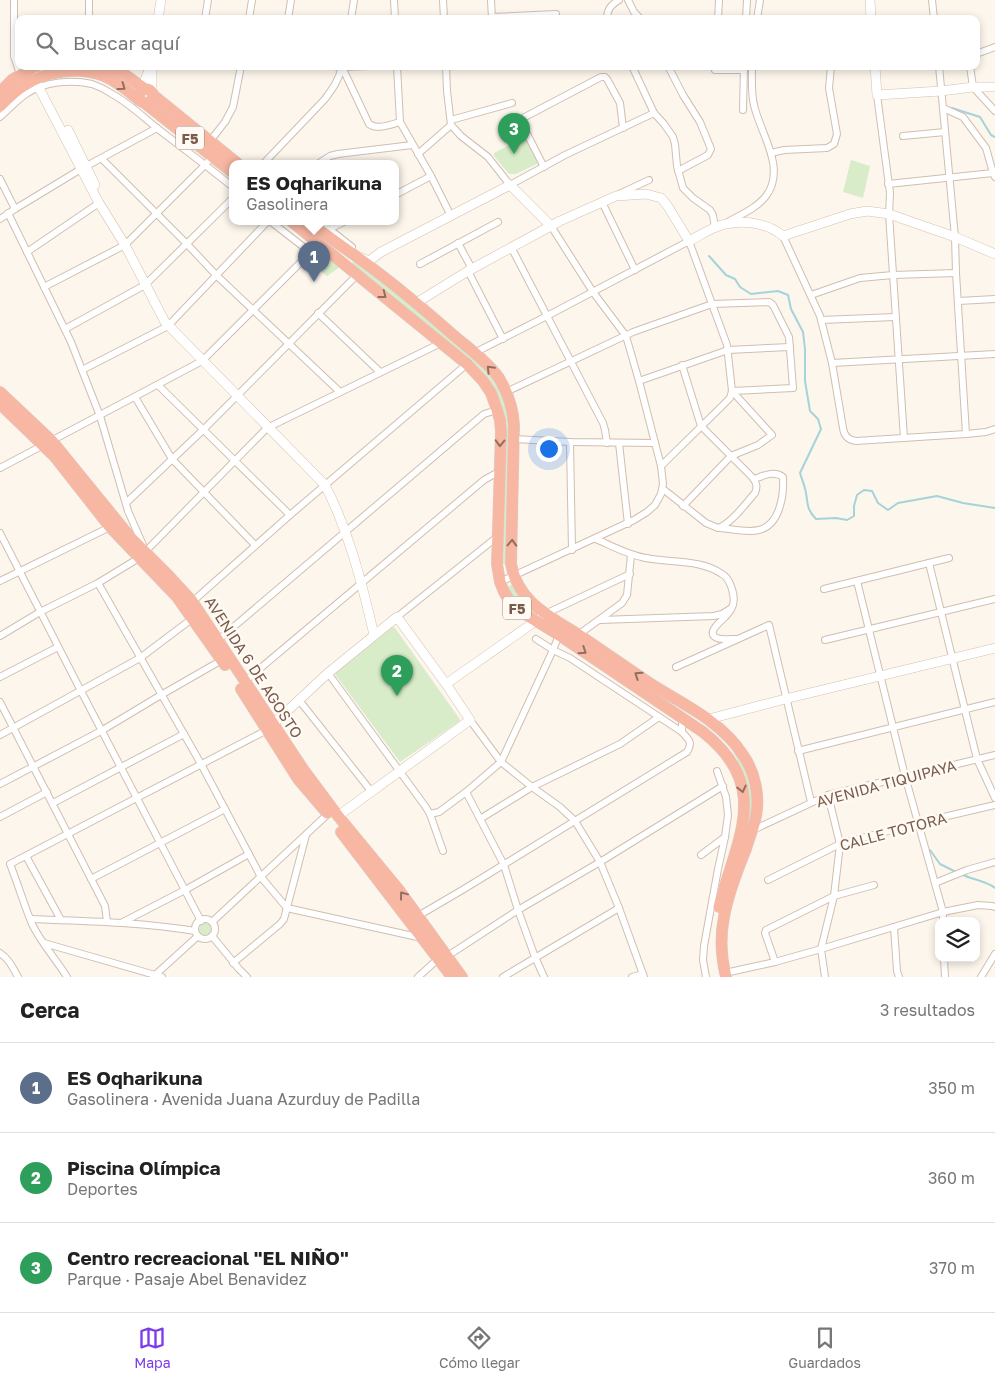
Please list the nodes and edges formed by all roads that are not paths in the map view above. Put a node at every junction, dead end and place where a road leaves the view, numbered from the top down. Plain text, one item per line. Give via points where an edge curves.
1 (14, 0) edge
2 (89, 0) edge
3 (161, 0) edge
4 (208, 0) edge
5 (252, 0) edge
6 (291, 0) edge
7 (354, 0) edge
8 (394, 0) edge
9 (443, 0) edge
10 (491, 0) edge
11 (619, 0) edge
12 (628, 0) edge
13 (718, 0) edge
14 (747, 0) edge
15 (760, 0) edge
16 (870, 0) edge
17 (932, 0) edge
18 (556, 14) dead end
19 (89, 15) edge
20 (159, 15) edge
21 (206, 15) edge
22 (250, 15) edge
23 (289, 15) edge
24 (352, 15) edge
25 (395, 15) edge
26 (444, 15) edge
27 (492, 15) edge
28 (540, 15) edge
29 (608, 15) edge
30 (637, 15) edge
31 (718, 15) edge
32 (746, 15) edge
33 (758, 15) edge
34 (871, 15) edge
35 (934, 15) edge
36 (995, 48) edge
37 (980, 53) edge
38 (15, 59) edge
39 (19, 70) edge
40 (116, 70) edge
41 (150, 70) edge
42 (240, 70) edge
43 (341, 70) edge
44 (343, 70) edge
45 (397, 70) edge
46 (446, 70) edge
47 (633, 70) edge
48 (670, 70) edge
49 (744, 70) edge
50 (752, 70) edge
51 (830, 70) edge
52 (875, 70) edge
53 (938, 70) edge
54 (971, 70) edge
55 (20, 74) junction
56 (38, 77) edge
57 (973, 87) junction
58 (995, 87) edge
59 (941, 91) junction
60 (0, 92) edge
61 (145, 94) junction
62 (877, 95) junction
63 (512, 103) dead end
64 (0, 106) edge
65 (942, 108) junction
66 (743, 110) dead end
67 (995, 111) edge
68 (654, 113) junction
69 (0, 117) edge
70 (400, 122) junction
71 (451, 123) junction
72 (157, 128) junction
73 (623, 128) junction
74 (945, 132) junction
75 (903, 136) dead end
76 (210, 141) junction
77 (412, 145) junction
78 (771, 153) junction
79 (418, 154) junction
80 (102, 159) junction
81 (209, 160) junction
82 (233, 160) edge
83 (267, 160) edge
84 (324, 160) edge
85 (544, 167) junction
86 (84, 168) junction
87 (229, 171) edge
88 (678, 171) junction
89 (994, 175) edge
90 (431, 176) junction
91 (949, 177) junction
92 (0, 179) edge
93 (649, 180) dead end
94 (229, 182) edge
95 (888, 184) junction
96 (510, 185) junction
97 (399, 193) edge
98 (616, 196) junction
99 (229, 202) edge
100 (602, 202) junction
101 (98, 203) junction
102 (15, 208) junction
103 (8, 214) junction
104 (156, 214) junction
105 (889, 214) junction
106 (451, 216) junction
107 (0, 219) edge
108 (498, 222) dead end
109 (113, 224) junction
110 (724, 224) junction
111 (265, 225) edge
112 (274, 225) edge
113 (297, 225) edge
114 (551, 226) junction
115 (324, 227) edge
116 (715, 228) junction
117 (783, 236) junction
118 (955, 237) junction
119 (689, 241) junction
120 (458, 243) junction
121 (187, 244) junction
122 (125, 245) junction
123 (327, 245) junction
124 (511, 247) junction
125 (27, 252) junction
126 (310, 252) junction
127 (995, 254) edge
128 (354, 256) junction
129 (368, 260) junction
130 (420, 264) dead end
131 (345, 266) junction
132 (470, 270) junction
133 (635, 270) junction
134 (956, 273) junction
135 (216, 275) junction
136 (357, 275) junction
137 (892, 276) junction
138 (145, 286) junction
139 (44, 288) junction
140 (594, 292) junction
141 (811, 295) junction
142 (995, 299) edge
143 (958, 301) junction
144 (416, 303) junction
145 (712, 304) junction
146 (253, 310) junction
147 (318, 313) junction
148 (547, 316) junction
149 (895, 317) junction
150 (821, 320) junction
151 (168, 326) junction
152 (64, 329) junction
153 (626, 336) junction
154 (503, 339) junction
155 (288, 343) junction
156 (441, 343) junction
157 (790, 346) junction
158 (728, 350) junction
159 (474, 353) junction
160 (995, 354) edge
161 (962, 356) junction
162 (898, 360) junction
163 (202, 361) junction
164 (571, 363) junction
165 (832, 363) junction
166 (467, 364) junction
167 (682, 365) junction
168 (82, 370) junction
169 (380, 372) junction
170 (639, 381) junction
171 (158, 385) junction
172 (732, 391) junction
173 (0, 392) edge
174 (340, 392) junction
175 (506, 392) junction
176 (236, 396) junction
177 (135, 397) junction
178 (0, 404) edge
179 (497, 410) junction
180 (100, 416) junction
181 (701, 426) junction
182 (267, 428) junction
183 (995, 429) edge
184 (203, 430) junction
185 (966, 434) junction
186 (904, 438) junction
187 (514, 439) junction
188 (570, 442) junction
189 (607, 443) junction
190 (619, 443) junction
191 (655, 443) junction
192 (48, 444) junction
193 (731, 456) junction
194 (172, 459) junction
195 (235, 461) junction
196 (661, 466) junction
197 (0, 468) edge
198 (500, 471) junction
199 (754, 479) junction
200 (325, 485) junction
201 (663, 489) junction
202 (204, 493) junction
203 (126, 503) junction
204 (683, 506) junction
205 (290, 515) junction
206 (628, 524) junction
207 (110, 527) junction
208 (718, 528) junction
209 (345, 532) junction
210 (0, 533) edge
211 (498, 536) junction
212 (596, 539) junction
213 (255, 545) junction
214 (572, 550) junction
215 (143, 555) junction
216 (631, 555) junction
217 (949, 558) dead end
218 (928, 563) junction
219 (20, 572) junction
220 (630, 574) junction
221 (513, 575) junction
222 (857, 581) junction
223 (0, 582) edge
224 (500, 582) junction
225 (98, 583) junction
226 (362, 583) junction
227 (824, 589) dead end
228 (995, 599) edge
229 (189, 604) junction
230 (731, 608) junction
231 (40, 612) junction
232 (940, 612) junction
233 (545, 614) junction
234 (397, 617) junction
235 (193, 618) junction
236 (600, 620) junction
237 (535, 621) junction
238 (869, 629) junction
239 (374, 634) junction
240 (559, 635) junction
241 (578, 635) junction
242 (0, 636) edge
243 (536, 639) dead end
244 (738, 639) junction
245 (825, 640) dead end
246 (215, 643) junction
247 (58, 647) junction
248 (995, 648) edge
249 (553, 650) junction
250 (140, 658) junction
251 (952, 659) junction
252 (222, 660) junction
253 (676, 666) dead end
254 (328, 673) junction
255 (880, 676) junction
256 (0, 677) edge
257 (242, 684) junction
258 (446, 684) junction
259 (80, 691) junction
260 (646, 694) junction
261 (161, 695) junction
262 (785, 699) junction
263 (299, 700) junction
264 (0, 702) edge
265 (995, 702) edge
266 (965, 710) junction
267 (659, 717) junction
268 (709, 719) junction
269 (470, 720) junction
270 (684, 720) junction
271 (13, 727) junction
272 (270, 727) junction
273 (893, 727) junction
274 (101, 731) junction
275 (682, 732) junction
276 (184, 734) junction
277 (0, 735) edge
278 (798, 750) junction
279 (995, 755) edge
280 (977, 759) junction
281 (501, 762) junction
282 (201, 764) junction
283 (34, 766) junction
284 (121, 768) junction
285 (735, 768) junction
286 (400, 771) junction
287 (717, 771) dead end
288 (905, 776) junction
289 (0, 784) edge
290 (723, 786) junction
291 (532, 787) junction
292 (371, 791) junction
293 (47, 792) junction
294 (466, 792) junction
295 (828, 795) junction
296 (136, 798) junction
297 (995, 798) edge
298 (811, 802) junction
299 (53, 803) junction
300 (995, 805) edge
301 (225, 809) junction
302 (333, 813) junction
303 (430, 814) junction
304 (0, 817) edge
305 (480, 819) junction
306 (575, 821) junction
307 (918, 823) junction
308 (752, 830) junction
309 (69, 834) junction
310 (306, 835) junction
311 (725, 837) junction
312 (160, 843) junction
313 (840, 844) junction
314 (443, 851) dead end
315 (249, 854) junction
316 (701, 855) dead end
317 (26, 856) junction
318 (600, 862) junction
319 (995, 862) edge
320 (504, 865) junction
321 (261, 877) junction
322 (91, 879) junction
323 (768, 880) dead end
324 (934, 883) junction
325 (874, 885) dead end
326 (185, 890) junction
327 (834, 896) junction
328 (995, 907) edge
329 (287, 908) junction
330 (619, 908) junction
331 (518, 910) junction
332 (942, 912) junction
333 (418, 916) junction
334 (943, 917) edge
335 (31, 919) junction
336 (61, 920) junction
337 (200, 920) junction
338 (107, 922) junction
339 (212, 922) junction
340 (122, 923) junction
341 (894, 927) junction
342 (197, 934) junction
343 (212, 936) junction
344 (424, 939) junction
345 (43, 942) junction
346 (821, 949) junction
347 (0, 953) edge
348 (995, 954) edge
349 (535, 957) junction
350 (442, 958) junction
351 (775, 962) junction
352 (944, 962) edge
353 (233, 963) junction
354 (643, 975) edge
355 (157, 976) edge
356 (723, 976) edge
357 (18, 977) edge
358 (67, 977) edge
359 (247, 977) edge
360 (418, 977) edge
361 (452, 977) edge
362 (462, 977) edge
363 (503, 977) edge
364 (544, 977) edge
365 (632, 977) edge
366 (706, 977) edge
367 (825, 977) edge
368 (899, 977) edge
369 (945, 977) edge
370 (981, 977) edge

1 - 38 street
2 - 19 street
3 - 20 street
4 - 21 street
5 - 22 street
6 - 23 street
7 - 24 street
8 - 25 street
9 - 26 street
10 - 27 street
11 - 29 street via 612,4
12 - 30 street
13 - 31 street
14 - 32 street
15 - 33 street
16 - 34 street
17 - 35 street
18 - 28 street
36 - 37 street
39 - 55 street
40 - 61 highway, F5
41 - 61 street
42 - 76 street via 233,107
43 - 83 street via 334,88 325,99
44 - 70 street via 369,124 377,127
45 - 70 street
46 - 71 street
47 - 68 street
48 - 88 street via 700,122 711,149 710,153
49 - 66 street
50 - 78 street via 753,103
51 - 78 street via 830,98 837,134 834,144 827,148
52 - 62 street
53 - 59 street
54 - 57 street
55 - 56 highway, F5
55 - 60 highway, F5
56 -> 61 highway, F5 via 67,71 91,72
56 - 64 highway, F5 via 14,92
56 - 69 street via 26,94
56 - 72 street via 57,83 92,84 113,94
56 - 86 street
57 - 58 street
57 - 59 street
57 - 67 street
59 - 62 street
59 - 65 street
61 - 76 highway, F5
61 - 81 highway, F5
62 - 95 street
63 - 71 street
65 - 74 street
65 - 89 street via 963,116 986,148
68 - 73 street
68 - 88 street via 673,137
70 - 77 street
71 - 79 street
71 - 96 street via 461,136 488,157
72 - 80 street
72 - 81 street
73 - 85 street
73 - 85 street via 620,103 602,77 521,119
74 - 75 street
74 - 91 street
76 - 82 highway, F5
77 - 79 street
77 - 84 street via 338,154
78 - 110 street via 774,170 767,195 751,209
79 - 90 street
80 - 86 street
80 - 104 street
81 - 87 highway, F5
81 - 94 street
81 - 104 street
85 - 96 street
86 - 101 street
86 - 102 street
86 - 109 street
88 - 116 street via 683,188 710,210
89 - 91 street
90 - 97 street
90 - 106 street
91 - 95 street
91 - 118 street
92 - 102 street
93 - 98 street
95 - 105 street
96 - 106 street
96 - 114 street
98 - 100 street
98 - 119 street via 652,195 662,198
99 - 121 street
100 - 114 street
100 - 133 street
101 - 109 street
101 - 125 street
102 - 103 street
103 - 107 street
103 - 125 street
104 - 121 street
104 - 122 street
105 - 117 street via 867,211 850,214
105 - 118 street
105 - 137 street
106 - 129 street
108 - 120 street
109 - 122 street
110 - 116 street
110 - 117 street via 752,223 778,231
111 - 135 street
112 - 126 street
113 - 123 highway, F5
114 - 124 street
114 - 140 street
115 - 123 highway, F5
115 - 129 street
116 - 119 street
117 - 141 street
118 - 127 street
118 - 134 street
119 - 133 street
119 - 145 street
120 - 130 street
120 - 132 street
121 - 135 street
121 - 138 street
122 - 138 street
122 - 139 street
123 - 126 street
123 - 128 highway, F5
123 - 131 highway, F5
124 - 132 street
124 - 148 street
125 - 139 street
126 - 146 street
128 - 129 street
128 - 131 highway
128 - 144 highway, F5
131 - 136 highway, F5
132 - 144 street
132 - 154 street
133 - 140 street
134 - 137 street
134 - 143 street
135 - 146 street
135 - 151 street
136 - 147 street
136 -> 156 highway, F5
137 - 141 street via 860,278
137 - 149 street
138 - 151 street
138 - 152 street
139 - 152 street
140 - 148 street
140 - 153 street
141 - 150 street
142 - 143 street
143 - 161 street
144 - 159 highway, F5
145 - 153 street
145 - 157 street via 769,302 786,330
145 - 158 street
146 - 155 street
146 - 163 street
147 - 155 street
147 - 169 street
148 - 154 street
148 - 164 street
149 - 150 street
149 - 162 street
150 - 165 street
151 - 163 street
151 - 168 street
152 - 168 street
153 - 164 street
153 - 170 street
154 - 159 street
155 - 174 street
155 - 176 street
156 - 166 highway, F5
156 - 169 street
157 - 158 street
157 - 172 street via 793,388
158 - 167 street
158 - 172 street
175 -> 159 highway, F5 via 498,376
160 - 161 street
161 - 162 street
161 - 185 street
162 - 165 street
162 - 186 street
163 - 171 street
163 - 176 street
164 - 175 street
164 - 189 street via 603,423
165 - 186 street via 846,436 852,441
166 - 179 highway, F5 via 487,386
166 - 200 street
167 - 170 street
167 - 181 street
168 - 180 street
169 - 174 street
170 - 191 street
171 - 177 street
171 - 184 street
172 - 181 street via 730,398
172 - 193 street via 772,435 758,445
173 - 192 highway, AVENIDA 6 DE AGOSTO
174 - 182 street
175 - 187 highway, F5 via 513,412
176 - 182 street
176 - 184 street
177 - 180 street
177 - 194 street
178 - 192 highway, AVENIDA 6 DE AGOSTO
179 -> 198 highway, F5
179 - 209 street via 484,414
180 - 192 street
180 - 203 street
181 - 193 street
181 - 196 street
182 - 195 street
182 - 200 street
183 - 185 street
184 - 194 street
184 - 195 street
185 - 186 street
187 - 188 street
221 -> 187 highway, F5
188 - 189 street
188 - 214 street
189 - 190 street
190 - 191 street
190 - 206 street
191 - 196 street
192 - 197 street
192 - 207 highway, AVENIDA 6 DE AGOSTO via 55,458
192 - 215 highway, AVENIDA 6 DE AGOSTO
193 - 199 street
193 - 204 street
194 - 202 street
194 - 203 street
195 - 202 street
195 - 205 street
196 - 201 street
198 - 211 highway, F5
198 - 226 street via 484,480
199 - 208 street via 755,493 726,525
199 - 208 street via 773,473 783,477 775,520 758,530
200 - 205 street
200 - 209 street
201 - 204 street
201 - 206 street via 651,508
202 - 213 street
202 - 215 street
203 - 215 street
204 - 208 street
205 - 213 street
206 - 212 street
207 - 215 highway, AVENIDA 6 DE AGOSTO
207 - 219 street
209 - 226 street
209 - 246 street
210 - 219 street
211 - 224 highway, F5
211 - 234 street
212 - 214 street
212 - 216 street
213 - 229 street
214 - 221 street
215 - 225 street
215 - 229 highway, AVENIDA 6 DE AGOSTO
216 - 220 street
216 - 230 street via 712,569 729,582 734,599
217 - 218 street
218 - 222 street
218 - 232 street
219 - 223 street
219 - 231 street
220 - 233 street
220 - 236 street via 627,595 622,603
221 - 224 street
221 - 233 highway, F5 via 528,600
222 - 227 street
222 - 238 street
224 - 237 highway, F5 via 509,600
225 - 231 street
225 - 250 street
226 - 239 street
226 - 257 street
228 - 232 street
229 - 235 highway, AVENIDA 6 DE AGOSTO
229 - 246 highway, AVENIDA 6 DE AGOSTO
230 - 236 street via 714,616
230 - 244 street via 715,627 713,635 720,639
231 - 242 street
231 - 247 street
232 - 238 street
232 - 251 street
233 - 237 street
233 - 241 highway, F5
234 - 239 street
234 - 258 street
235 - 246 highway, AVENIDA 6 DE AGOSTO
235 - 250 street
236 - 241 street
237 - 240 highway, F5
237 - 258 street
238 - 245 street
238 - 255 street
239 - 254 street
240 - 249 street
240 -> 260 highway, F5
268 -> 241 highway, F5
243 - 249 street
244 - 253 street
244 - 262 street via 769,625
246 - 252 highway, AVENIDA 6 DE AGOSTO
246 - 257 highway, AVENIDA 6 DE AGOSTO
247 - 256 street
247 - 259 street
248 - 251 street
249 - 267 street
249 - 281 street
250 - 259 street
250 - 261 street
251 - 255 street
251 - 266 street
252 - 257 highway, AVENIDA 6 DE AGOSTO
252 - 261 street
254 - 263 street
254 - 286 street
255 - 262 street
255 - 273 street
257 - 272 highway, AVENIDA 6 DE AGOSTO
258 - 269 street
259 - 271 street
259 - 274 street
260 - 268 highway via 690,715
260 - 270 highway, F5
261 - 274 street
261 - 276 street
262 - 268 street
262 - 278 street
263 - 272 street
263 - 292 street
264 - 271 street
265 - 266 street
266 - 273 street
266 - 280 street
267 - 275 street
267 - 291 street via 620,744
268 - 285 highway via 712,730 730,751
268 - 308 highway, F5 via 736,745 751,770 757,805
269 - 281 street
269 - 286 street
270 - 275 street
270 - 285 highway, F5 via 719,746
271 - 277 street
271 - 283 street
272 - 282 street
272 - 302 highway, AVENIDA 6 DE AGOSTO
273 - 278 street
273 - 288 street
274 - 283 street
274 - 284 street
275 - 306 street via 690,742 687,752
276 - 282 street
276 - 284 street
278 - 298 street
279 - 280 street, AVENIDA TIQUIPAYA
280 - 288 street, AVENIDA TIQUIPAYA
280 - 297 street
281 - 291 street
281 - 294 street
282 - 296 street
282 - 301 street
283 - 289 street
283 - 293 street
284 - 296 street
284 - 299 street
285 -> 356 highway, F5 via 745,806 715,925 714,950
286 - 292 street
286 - 303 street
287 - 290 street
288 - 295 street, AVENIDA TIQUIPAYA
288 - 307 street
290 - 311 street via 728,814
290 - 318 street
291 - 305 street
291 - 306 street
292 - 302 street
293 - 299 street
293 - 304 street
294 - 303 street via 439,812
294 - 305 street
295 - 298 street, AVENIDA TIQUIPAYA
295 - 313 street
296 - 309 street
296 - 312 street
298 - 308 street, AVENIDA TIQUIPAYA
299 - 309 street
300 - 307 street, CALLE TOTORA
301 - 312 street
301 - 315 street
302 - 310 street
333 -> 302 highway, AVENIDA 6 DE AGOSTO
302 - 344 highway, AVENIDA 6 DE AGOSTO
303 - 314 street
305 - 320 street
306 - 318 street
306 - 320 street
307 - 313 street, CALLE TOTORA
307 - 324 street
308 - 356 highway, F5 via 724,917 721,940
309 - 317 street
309 - 322 street
310 - 321 street
310 - 329 street
311 - 316 street
311 - 366 street via 704,946
312 - 322 street
312 - 326 street
313 - 323 street, CALLE TOTORA
313 - 327 street
315 - 321 street
315 - 326 street
317 - 335 street via 10,864
317 - 336 street
318 - 330 street
318 - 331 street
319 - 324 street
320 - 331 street
320 - 333 street
321 - 329 street
321 - 339 street
322 - 338 street via 105,906
324 - 332 street
325 - 327 street
326 - 337 street
326 - 340 street
327 - 346 street
327 - 351 street via 766,930
328 - 332 street via 978,905
329 - 344 street
329 - 353 street via 280,924
330 - 349 street
330 - 354 street
331 - 349 street
331 - 350 street
332 - 334 street
332 - 341 street
333 - 350 highway, AVENIDA 6 DE AGOSTO
335 - 336 street
335 - 345 street
336 - 338 street
337 - 339 street
337 - 342 street via 196,925
338 - 340 street
339 - 343 street via 215,928
340 - 342 street via 171,927
341 - 346 street
341 - 368 street
342 - 343 street via 206,939
342 - 355 street
343 - 353 street
344 - 350 highway, AVENIDA 6 DE AGOSTO
345 - 355 street
345 - 358 street
346 - 351 street
346 - 367 street
347 - 357 street via 13,966
348 - 370 street
349 - 363 street
349 - 364 street
350 - 360 street
350 - 361 highway, AVENIDA 6 DE AGOSTO
350 - 362 highway, AVENIDA 6 DE AGOSTO
351 - 356 street
352 - 369 street
353 - 359 street
354 - 365 street

